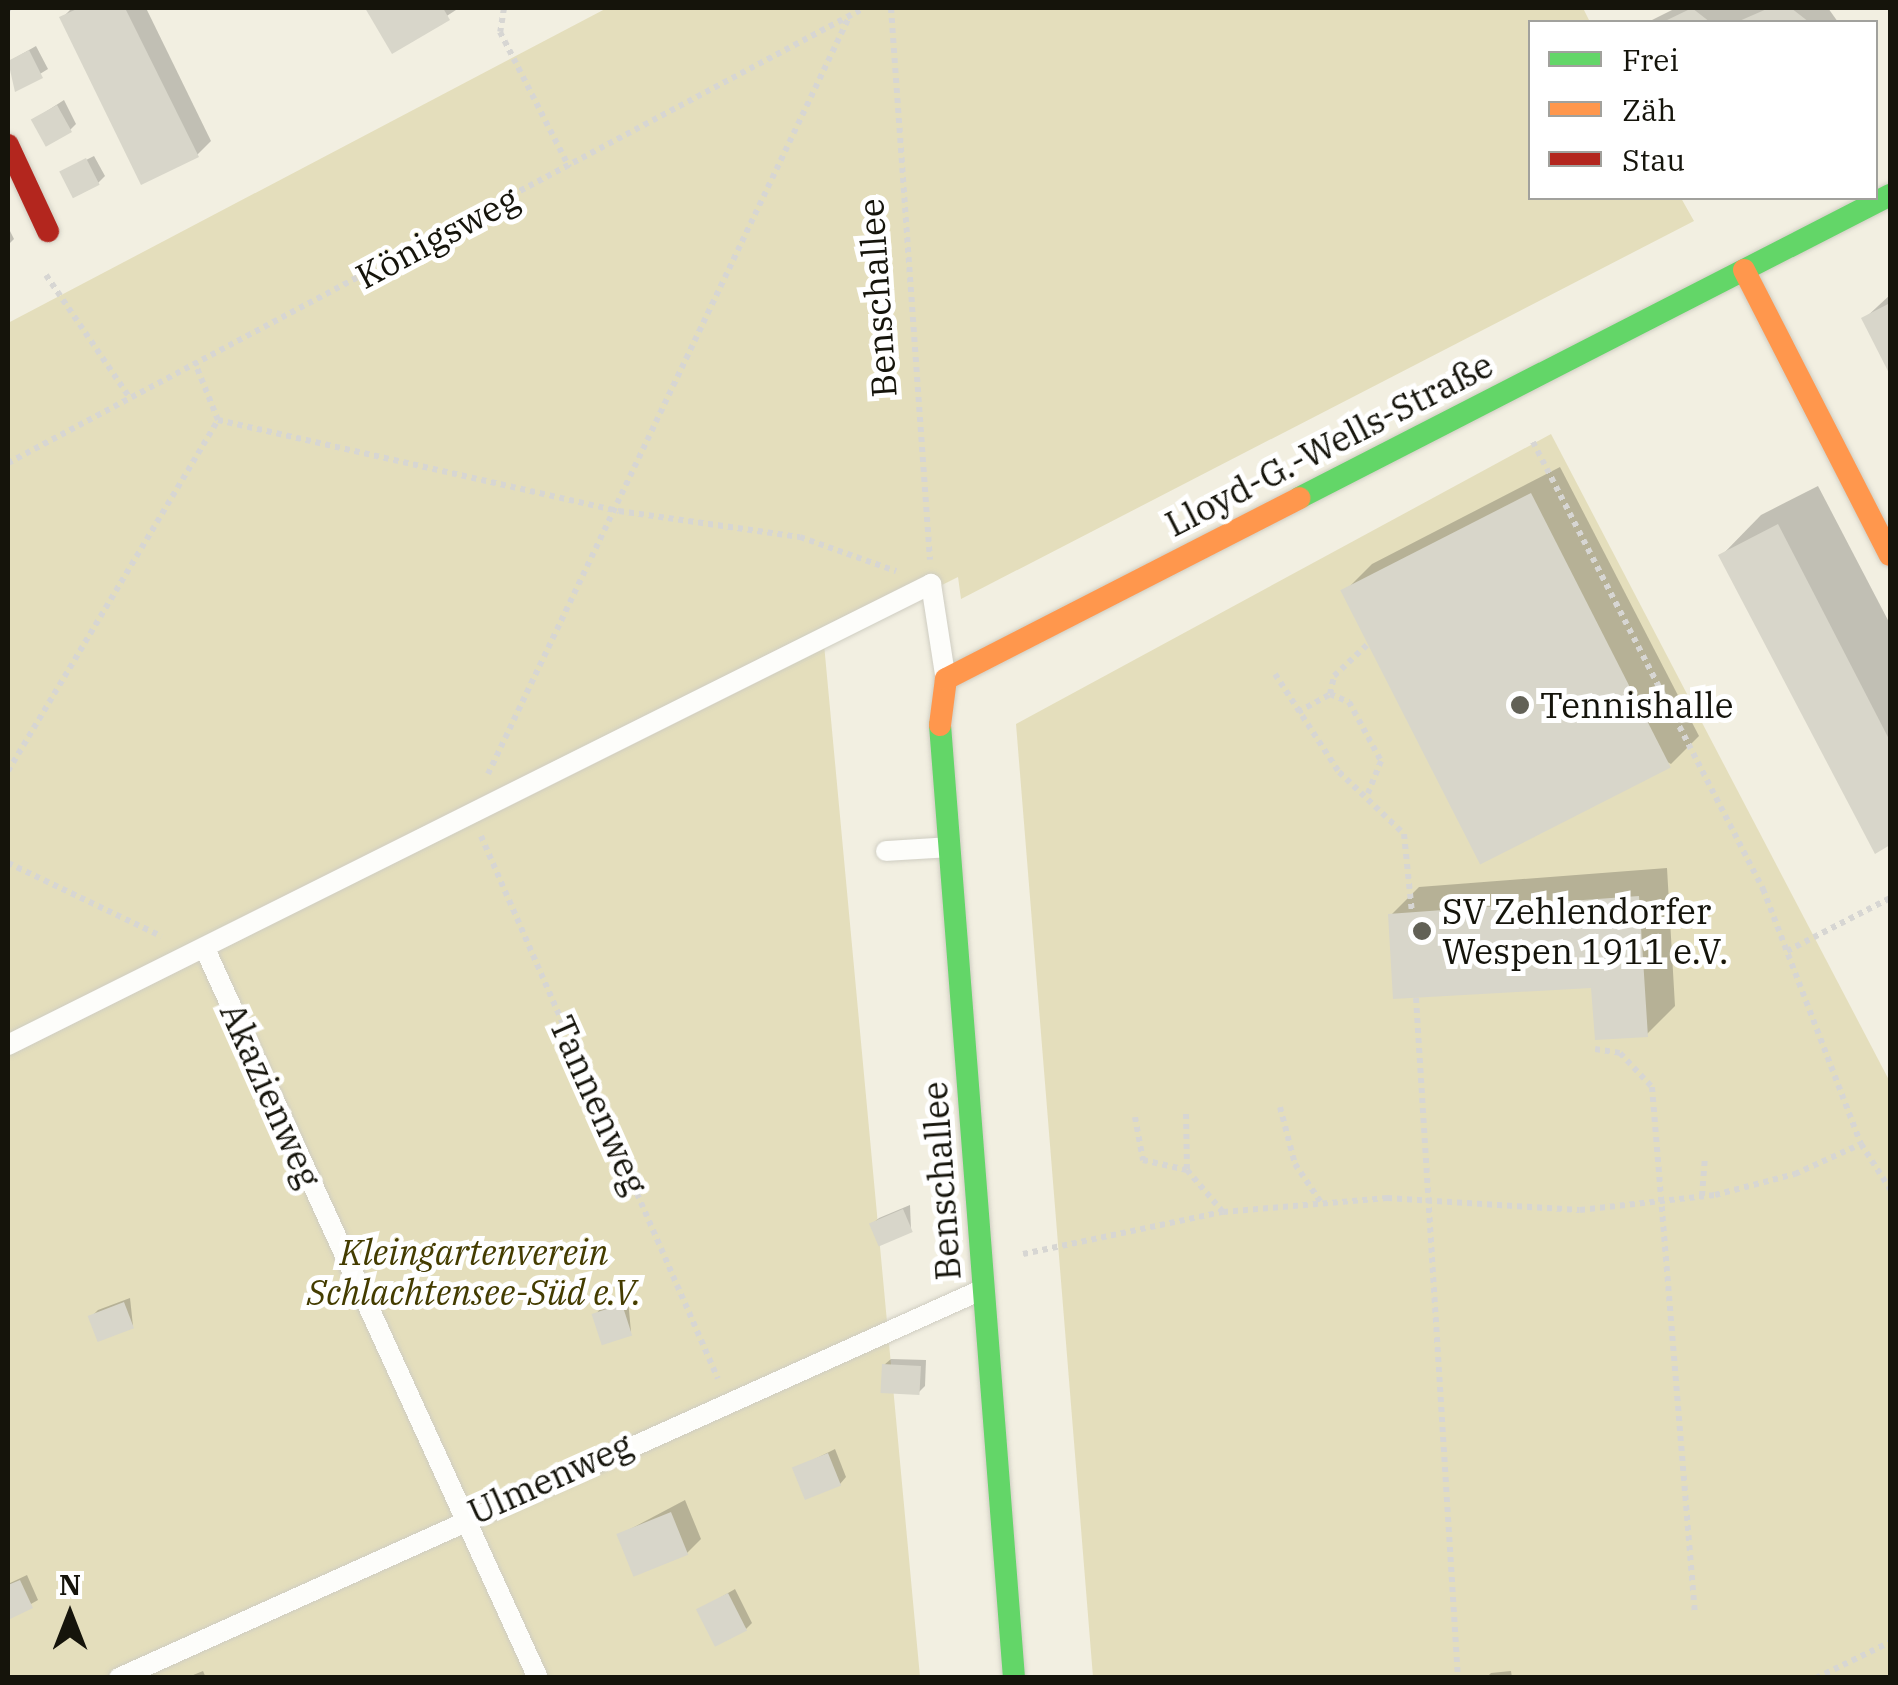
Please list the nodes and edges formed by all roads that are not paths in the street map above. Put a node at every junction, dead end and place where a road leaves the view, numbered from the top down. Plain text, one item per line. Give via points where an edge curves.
1 (8, 145) edge
2 (1890, 195) edge
3 (48, 231) road end
4 (1744, 270) junction
5 (1890, 554) edge
6 (946, 680) junction
7 (950, 848) junction
8 (886, 850) dead end
9 (199, 950) junction
10 (8, 1045) edge
11 (984, 1289) junction
12 (462, 1518) junction
13 (119, 1678) edge
14 (538, 1678) edge
15 (1014, 1678) edge

1 - 3 street
2 - 4 street, Lloyd-G.-Wells-Straße
4 - 5 street
4 - 6 street, Lloyd-G.-Wells-Straße
6 - 7 street, Benschallee via 939,710
6 - 9 lane via 931,584
7 - 8 lane
7 - 11 street, Benschallee
9 - 10 lane
9 - 12 lane, Akazienweg
11 - 12 lane, Ulmenweg
11 - 15 street, Benschallee
12 - 13 lane, Ulmenweg
12 - 14 lane, Akazienweg

